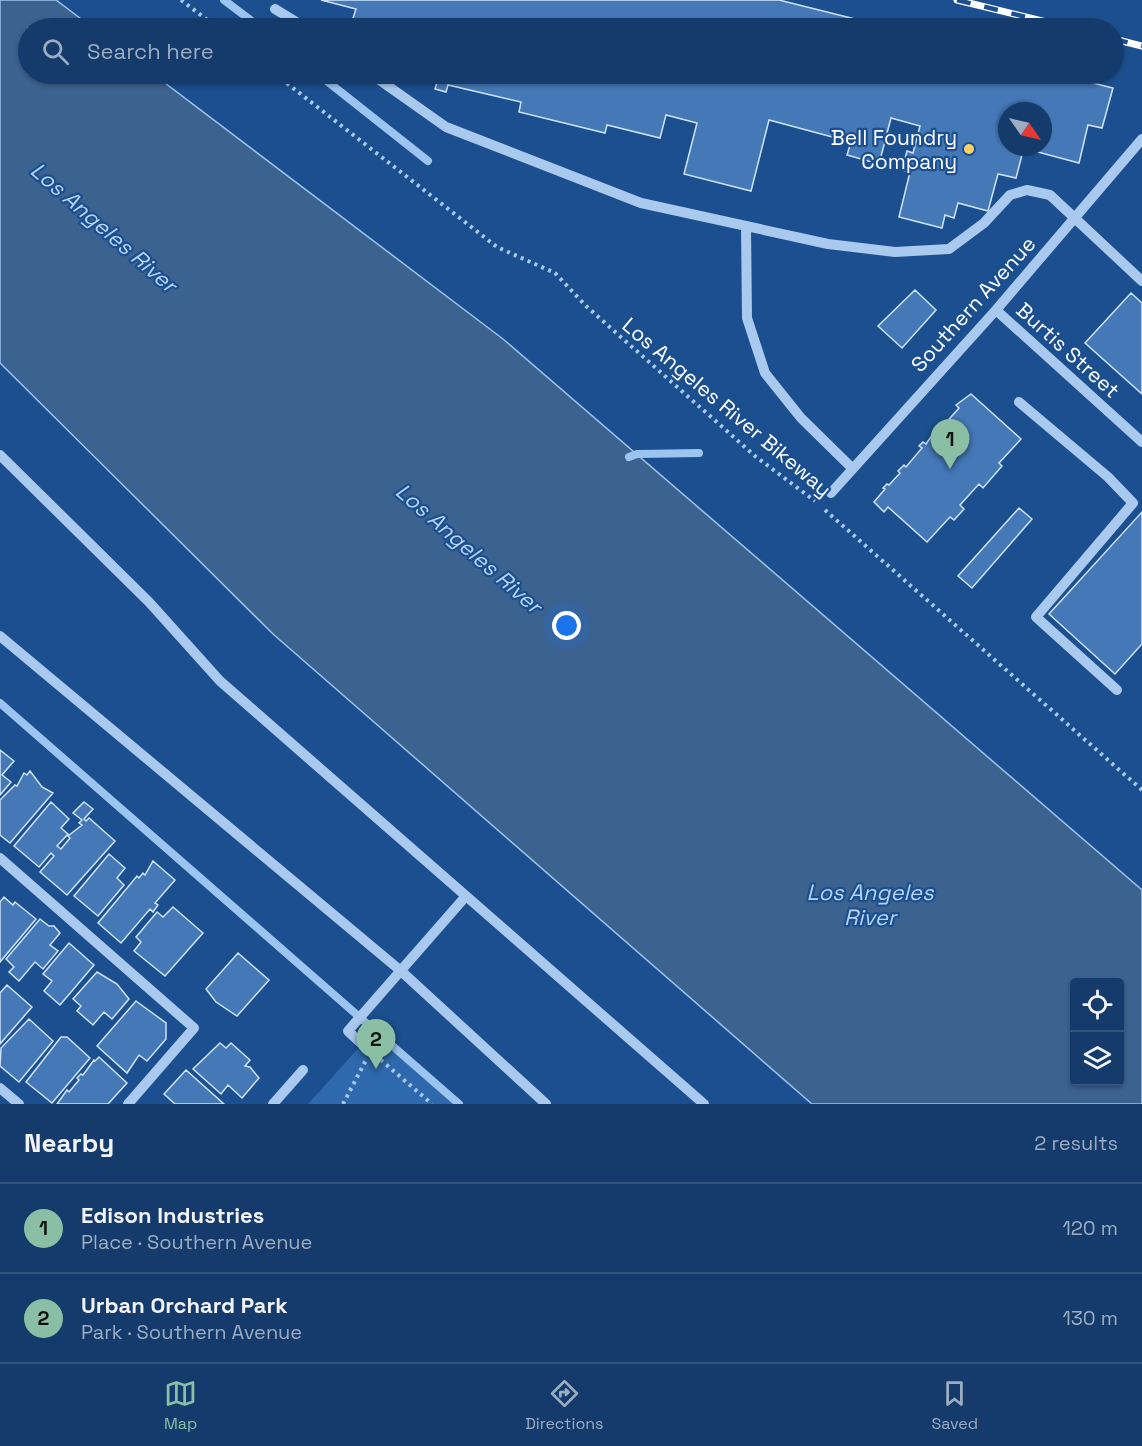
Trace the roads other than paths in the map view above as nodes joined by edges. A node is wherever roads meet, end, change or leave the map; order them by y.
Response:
1 (275, 9) dead end
2 (290, 18) edge
3 (385, 84) edge
4 (1142, 139) edge
5 (1076, 219) junction
6 (746, 226) junction
7 (1142, 281) edge
8 (996, 310) junction
9 (1019, 402) dead end
10 (1142, 442) edge
11 (0, 455) edge
12 (852, 468) junction
13 (831, 493) dead end
14 (0, 636) edge
15 (1117, 690) dead end
16 (0, 858) edge
17 (466, 896) junction
18 (401, 970) junction
19 (363, 1045) dead end
20 (303, 1070) dead end
21 (0, 1088) edge
22 (19, 1104) edge
23 (128, 1104) edge
24 (273, 1104) edge
25 (546, 1104) edge
26 (704, 1104) edge

1 - 2 street
3 - 6 street
4 - 5 street, Southern Avenue
5 - 6 street
5 - 7 street
5 - 8 street, Southern Avenue
6 - 12 street
8 - 10 street, Burtis Street
8 - 12 street, Southern Avenue
9 - 15 street
11 - 17 street
12 - 13 street, Southern Avenue
14 - 18 street
16 - 23 street
17 - 18 street
17 - 26 street
18 - 19 street
18 - 25 street
20 - 24 street
21 - 22 street

